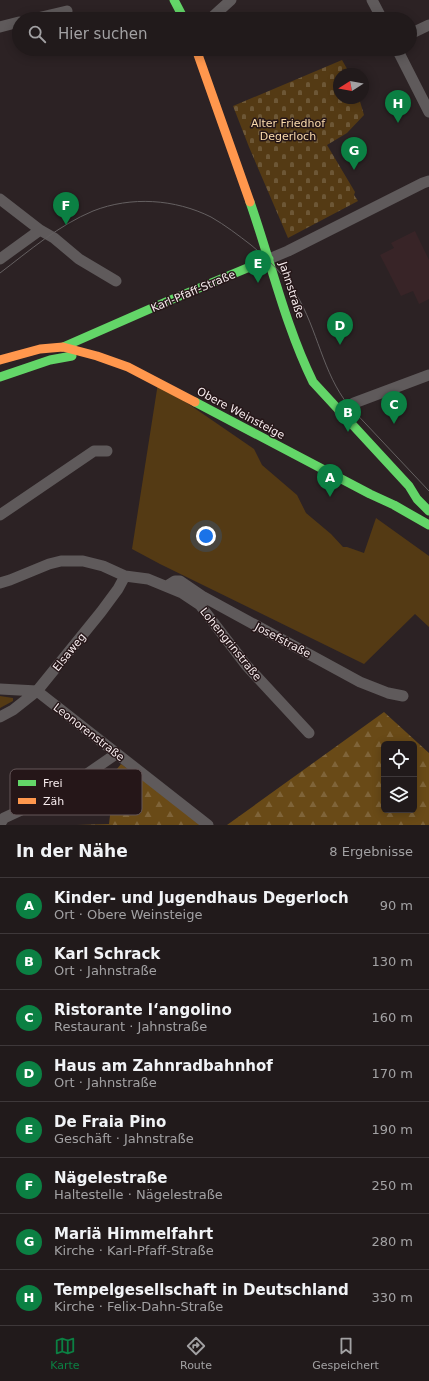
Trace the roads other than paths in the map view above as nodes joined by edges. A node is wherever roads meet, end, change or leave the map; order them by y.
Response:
1 (174, 0) edge
2 (231, 0) edge
3 (372, 0) edge
4 (67, 11) dead end
5 (63, 12) edge
6 (180, 12) edge
7 (218, 12) edge
8 (378, 12) edge
9 (12, 24) edge
10 (429, 25) edge
11 (0, 27) edge
12 (417, 31) edge
13 (198, 56) edge
14 (401, 56) edge
15 (429, 112) edge
16 (429, 181) edge
17 (0, 199) edge
18 (40, 230) junction
19 (0, 259) edge
20 (269, 259) junction
21 (116, 281) dead end
22 (63, 347) junction
23 (98, 356) junction
24 (0, 360) edge
25 (30, 367) junction
26 (429, 375) edge
27 (0, 377) edge
28 (340, 412) junction
29 (107, 451) dead end
30 (409, 486) junction
31 (370, 494) junction
32 (417, 499) junction
33 (400, 500) junction
34 (429, 511) edge
35 (0, 515) edge
36 (399, 518) dead end
37 (426, 523) edge
38 (429, 537) edge
39 (125, 576) junction
40 (0, 583) edge
41 (166, 586) junction
42 (0, 689) edge
43 (37, 691) junction
44 (403, 696) dead end
45 (0, 717) edge
46 (309, 733) dead end
47 (116, 754) junction
48 (94, 769) edge
49 (135, 769) edge
50 (142, 774) edge
51 (208, 825) edge

1 - 6 main road
2 - 7 street
3 - 8 street
4 - 5 street
9 - 11 street
10 - 12 street
13 - 20 main road, Jahnstraße
14 - 15 street
16 - 20 street, Karl-Pfaff-Straße
17 - 18 street
18 - 19 street
18 - 21 street
20 - 22 main road, Karl-Pfaff-Straße
20 - 28 main road, Jahnstraße
22 - 23 main road, Obere Weinsteige
22 - 24 main road, Obere Weinsteige
22 - 25 main road
23 - 25 main road, Obere Weinsteige
23 - 31 main road, Obere Weinsteige
25 - 27 main road, Obere Weinsteige
26 - 28 street
28 - 30 main road, Jahnstraße
29 - 35 street
30 - 32 main road, Jahnstraße
30 - 33 main road
31 - 33 main road
31 - 36 main road
32 - 34 main road, Jahnstraße
32 - 37 main road, Jahnstraße
33 - 37 main road
37 - 38 main road, Jahnstraße
39 - 40 street, Lohengrinstraße
39 - 41 street, Lohengrinstraße
39 - 43 street, Elsaweg
41 - 44 street, Josefstraße
41 - 46 street, Lohengrinstraße
42 - 43 street
43 - 45 street, Elsaweg
43 - 47 street, Leonorenstraße
47 - 48 street
47 - 49 street, Leonorenstraße
50 - 51 street, Leonorenstraße

